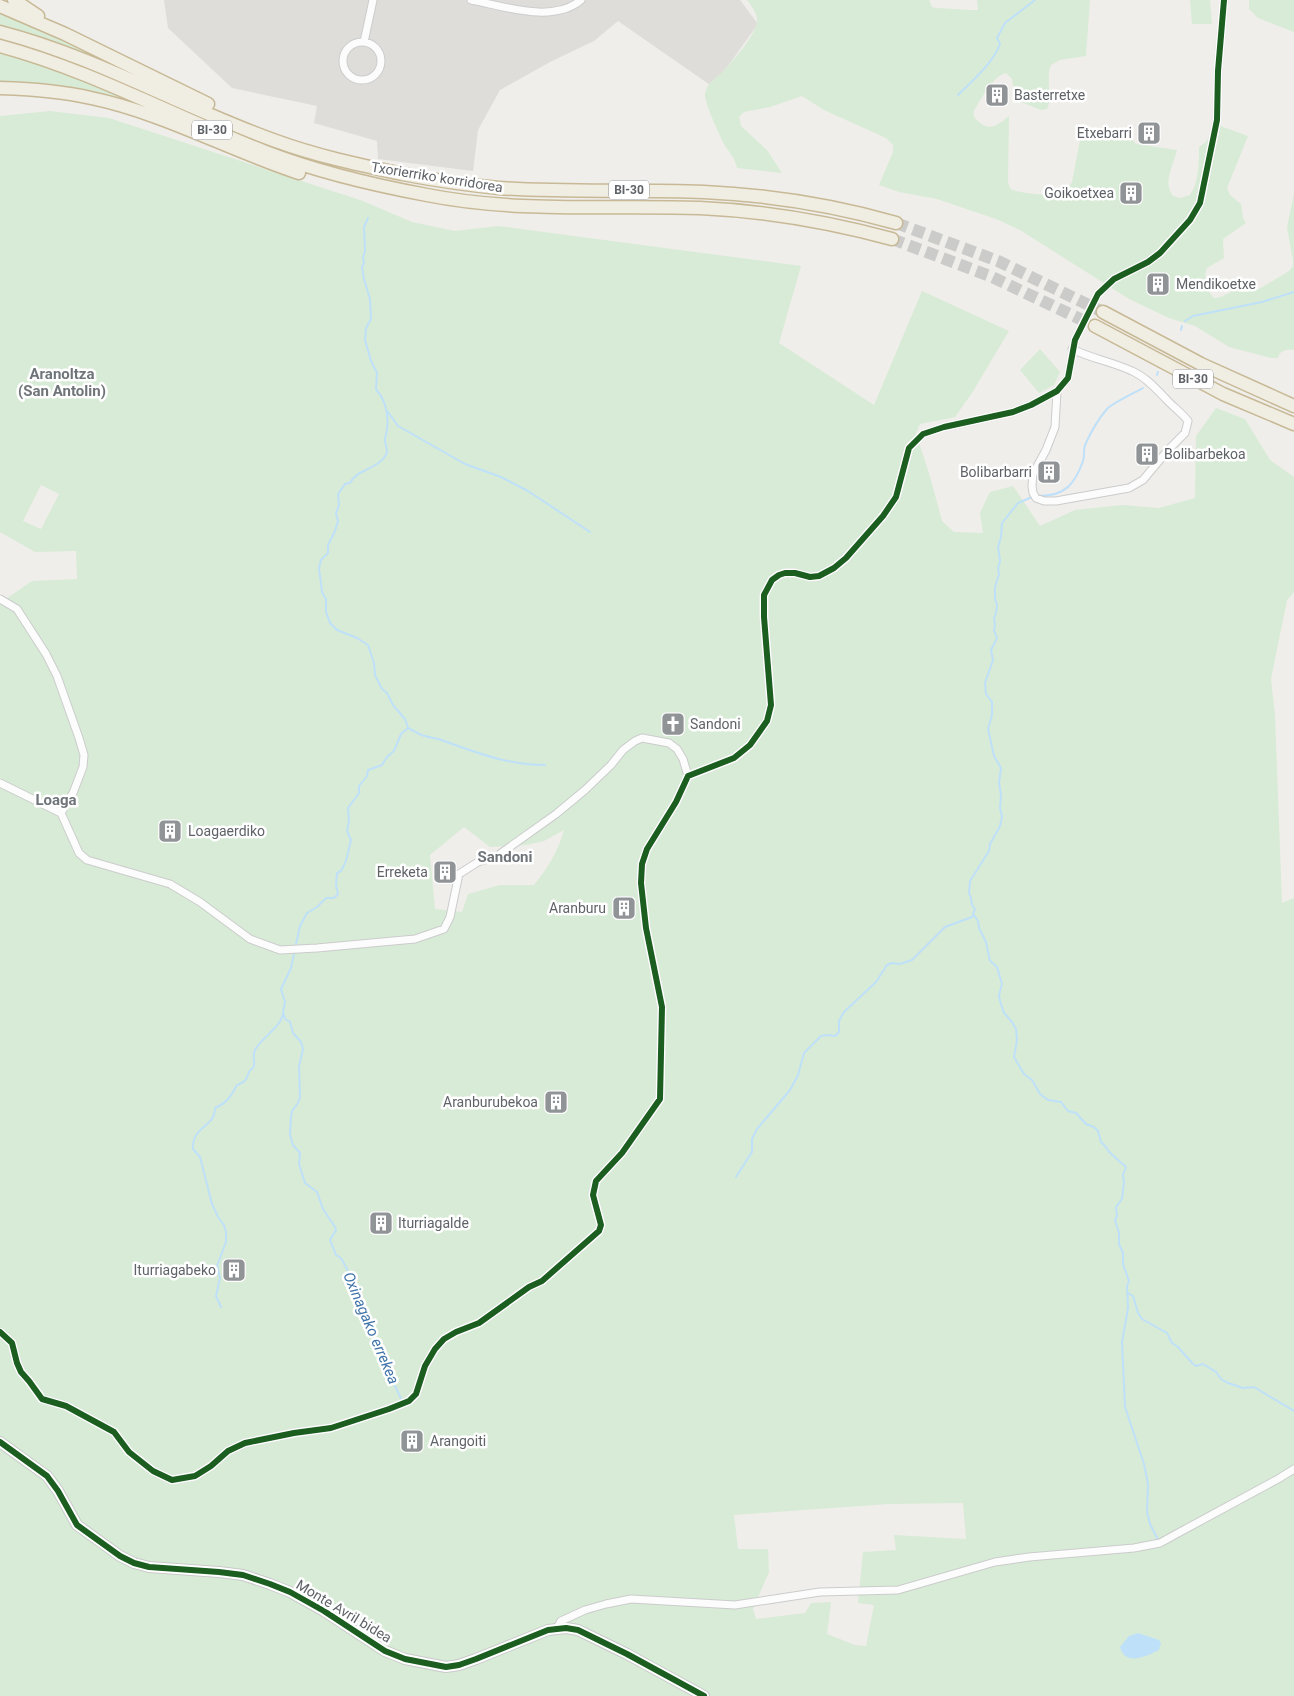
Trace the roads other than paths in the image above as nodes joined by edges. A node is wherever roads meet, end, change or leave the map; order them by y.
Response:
1 (14, 0) edge
2 (373, 0) edge
3 (471, 0) edge
4 (581, 0) edge
5 (1224, 0) edge
6 (0, 6) edge
7 (0, 32) edge
8 (65, 34) junction
9 (364, 42) junction
10 (0, 46) edge
11 (0, 88) edge
12 (57, 92) junction
13 (0, 94) edge
14 (361, 165) junction
15 (429, 196) junction
16 (896, 223) tunnel mouth
17 (892, 239) tunnel mouth
18 (1103, 312) tunnel mouth
19 (1095, 326) tunnel mouth
20 (1072, 350) junction
21 (1057, 391) junction
22 (1294, 406) edge
23 (1294, 424) edge
24 (0, 599) edge
25 (688, 776) junction
26 (0, 783) edge
27 (61, 813) junction
28 (0, 1332) edge
29 (0, 1442) edge
30 (1294, 1469) edge
31 (557, 1628) junction
32 (704, 1696) edge

1 - 8 highway
2 - 9 street
3 - 4 street
5 - 20 street
6 - 8 highway
7 - 14 highway, Txorierriko korridorea / BI-30
8 - 14 highway
9 - 9 street
10 - 15 highway, Txorierriko korridorea / BI-30
11 - 12 highway
12 - 13 highway
12 - 15 highway
14 - 16 highway, Txorierriko korridorea / BI-30
15 - 17 highway, Txorierriko korridorea / BI-30
18 - 22 highway, BI-30
19 - 23 highway, BI-30
20 - 21 street
20 - 21 street
21 - 25 street
24 - 27 street
25 - 27 street
25 - 28 street
26 - 27 street
29 - 31 street, Monte Avril bidea
30 - 31 street
31 - 32 street, Monte Avril bidea

